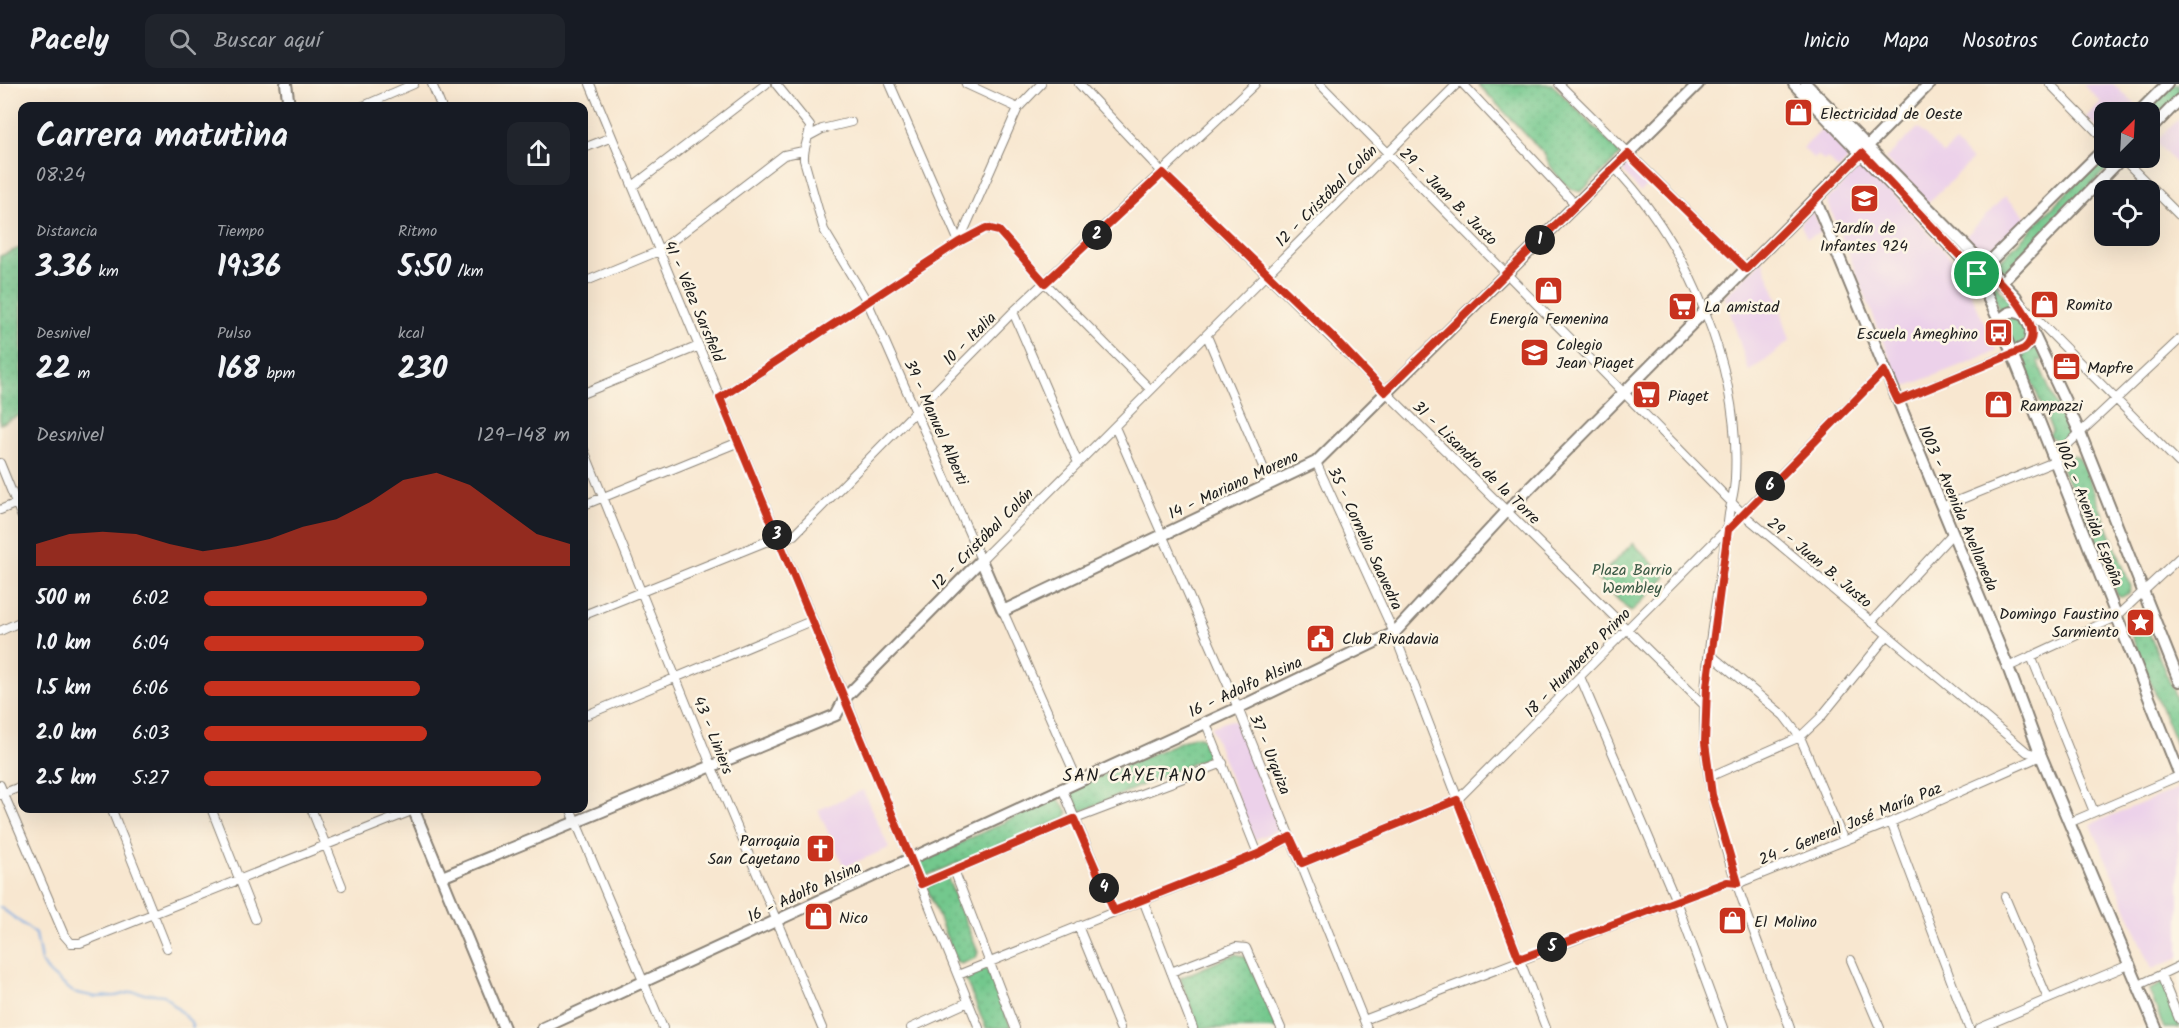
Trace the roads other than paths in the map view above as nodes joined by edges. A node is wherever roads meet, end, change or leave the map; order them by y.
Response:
1 (286, 84) edge
2 (414, 84) edge
3 (432, 84) edge
4 (590, 84) edge
5 (766, 84) edge
6 (776, 84) edge
7 (890, 84) edge
8 (966, 84) edge
9 (1041, 84) edge
10 (1079, 84) edge
11 (1255, 84) edge
12 (1320, 84) edge
13 (1457, 84) edge
14 (1463, 84) edge
15 (1559, 84) edge
16 (1698, 84) edge
17 (1794, 84) edge
18 (1806, 84) edge
19 (1929, 84) edge
20 (2050, 84) edge
21 (2167, 84) edge
22 (2179, 100) edge
23 (288, 102) edge
24 (372, 102) edge
25 (439, 102) edge
26 (2149, 102) edge
27 (1018, 108) junction
28 (2160, 120) edge
29 (851, 122) dead end
30 (2094, 129) edge
31 (809, 136) junction
32 (612, 137) junction
33 (588, 146) edge
34 (1865, 150) junction
35 (803, 151) junction
36 (1388, 153) junction
37 (1628, 154) junction
38 (2094, 158) edge
39 (1614, 167) junction
40 (2112, 168) edge
41 (2132, 168) edge
42 (1163, 173) junction
43 (633, 186) junction
44 (1815, 199) junction
45 (1576, 205) junction
46 (2179, 215) edge
47 (959, 242) junction
48 (659, 250) junction
49 (1746, 269) junction
50 (1981, 270) junction
51 (1507, 273) junction
52 (1268, 274) junction
53 (588, 280) edge
54 (1045, 283) junction
55 (2001, 283) junction
56 (2016, 297) junction
57 (868, 303) junction
58 (1705, 310) junction
59 (1013, 312) junction
60 (2025, 316) junction
61 (2000, 322) junction
62 (2031, 327) junction
63 (1207, 336) junction
64 (2179, 340) edge
65 (699, 346) junction
66 (2012, 353) junction
67 (1884, 371) junction
68 (1151, 390) junction
69 (588, 391) edge
70 (1385, 392) junction
71 (1624, 394) junction
72 (720, 398) junction
73 (2117, 399) junction
74 (1898, 401) junction
75 (915, 412) junction
76 (1115, 427) junction
77 (2080, 433) junction
78 (739, 442) junction
79 (588, 460) edge
80 (1316, 462) junction
81 (2054, 462) junction
82 (0, 463) edge
83 (1078, 463) junction
84 (2179, 463) edge
85 (1270, 483) junction
86 (603, 496) junction
87 (18, 498) edge
88 (18, 503) edge
89 (588, 503) edge
90 (1731, 503) junction
91 (1942, 507) junction
92 (0, 510) edge
93 (1508, 510) junction
94 (1743, 514) junction
95 (1728, 530) junction
96 (1953, 533) junction
97 (1162, 534) junction
98 (780, 541) junction
99 (2179, 558) edge
100 (981, 560) junction
101 (642, 592) junction
102 (2142, 593) junction
103 (1003, 611) junction
104 (588, 613) edge
105 (2116, 617) junction
106 (812, 621) junction
107 (1871, 622) junction
108 (18, 623) edge
109 (1627, 629) junction
110 (0, 631) edge
111 (1394, 633) junction
112 (1887, 636) junction
113 (1710, 654) junction
114 (2031, 656) junction
115 (2008, 667) junction
116 (676, 676) junction
117 (1581, 679) junction
118 (2179, 681) edge
119 (845, 698) junction
120 (1705, 706) junction
121 (1239, 708) junction
122 (588, 714) edge
123 (1205, 721) junction
124 (1800, 737) junction
125 (2041, 756) junction
126 (1223, 763) junction
127 (711, 765) junction
128 (2179, 774) edge
129 (1709, 777) junction
130 (1078, 781) junction
131 (18, 787) edge
132 (1062, 788) junction
133 (1, 791) edge
134 (1457, 800) junction
135 (2094, 812) junction
136 (113, 813) edge
137 (213, 813) edge
138 (313, 813) edge
139 (403, 813) edge
140 (415, 813) edge
141 (572, 813) edge
142 (1074, 819) junction
143 (575, 822) junction
144 (1891, 822) junction
145 (2071, 822) junction
146 (1290, 837) junction
147 (1844, 841) junction
148 (326, 845) junction
149 (1258, 854) junction
150 (910, 859) junction
151 (1302, 863) junction
152 (954, 870) junction
153 (240, 877) junction
154 (441, 877) junction
155 (1738, 883) junction
156 (921, 884) junction
157 (342, 886) dead end
158 (2005, 897) dead end
159 (1143, 900) junction
160 (1676, 901) junction
161 (1114, 911) junction
162 (153, 913) junction
163 (255, 919) dead end
164 (776, 921) junction
165 (1078, 926) junction
166 (167, 948) dead end
167 (1519, 959) junction
168 (1851, 960) dead end
169 (988, 962) junction
170 (2131, 964) junction
171 (2179, 966) edge
172 (1171, 972) junction
173 (958, 975) junction
174 (2161, 975) junction
175 (642, 982) junction
176 (2139, 985) junction
177 (2048, 999) junction
178 (968, 1002) junction
179 (2179, 1019) edge
180 (1365, 1024) edge
181 (504, 1028) edge
182 (543, 1028) edge
183 (663, 1028) edge
184 (822, 1028) edge
185 (911, 1028) edge
186 (979, 1028) edge
187 (1015, 1028) edge
188 (1120, 1028) edge
189 (1193, 1028) edge
190 (1281, 1028) edge
191 (1546, 1028) edge
192 (1723, 1028) edge
193 (1790, 1028) edge
194 (1880, 1028) edge
195 (1969, 1028) edge
196 (1980, 1028) edge
197 (2156, 1028) edge

1 - 23 street
2 - 24 street
3 - 25 street
4 - 32 street, 41 - Vélez Sarsfield
5 - 43 street
6 - 31 street
7 - 47 street
8 - 27 street
9 - 27 street
10 - 42 street, 31 - Lisandro de la Torre
11 - 42 street, 10 - Italia
12 - 36 street, 29 - Juan B. Justo
13 - 36 street, 12 - Cristóbal Colón
14 - 45 street
15 - 37 street
16 - 37 street, 14 - Mariano Moreno
17 - 34 street
18 - 34 street
19 - 34 street, 16 - Adolfo Alsina
20 - 30 street
21 - 26 street
22 - 28 street
27 - 47 street
29 - 31 street
31 - 35 street
32 - 33 street
32 - 43 street, 41 - Vélez Sarsfield
34 - 44 street, 16 - Adolfo Alsina
34 - 50 street
35 - 48 street
35 - 57 street, 39 - Manuel Alberti
36 - 51 street, 29 - Juan B. Justo
36 - 52 street, 12 - Cristóbal Colón
37 - 39 street, 14 - Mariano Moreno
37 - 49 street
38 - 50 street
39 - 45 street, 14 - Mariano Moreno
39 - 58 street
40 - 55 street
41 - 46 street
42 - 52 street, 31 - Lisandro de la Torre
42 - 54 street, 10 - Italia
43 - 48 street, 41 - Vélez Sarsfield
44 - 49 street, 16 - Adolfo Alsina
44 - 67 street, 1003 - Avenida Avellaneda
45 - 51 street, 14 - Mariano Moreno
47 - 54 street
47 - 57 street
48 - 53 street
48 - 65 street, 41 - Vélez Sarsfield
49 - 58 street, 16 - Adolfo Alsina
50 - 55 street
50 - 61 street, 1002 - Avenida España
51 - 70 street, 14 - Mariano Moreno
51 - 71 street, 29 - Juan B. Justo
52 - 63 street, 12 - Cristóbal Colón
52 - 70 street, 31 - Lisandro de la Torre
54 - 59 street, 10 - Italia
54 - 68 street
55 - 56 street
56 - 60 street, 1002 - Avenida España
56 - 73 street
57 - 72 street
57 - 75 street, 39 - Manuel Alberti
58 - 71 street, 16 - Adolfo Alsina
58 - 90 street
59 - 75 street, 10 - Italia
59 - 83 street
60 - 61 street
60 - 62 street, 1002 - Avenida España
61 - 66 street, 1002 - Avenida España
62 - 66 street
62 - 77 street, 1002 - Avenida España
63 - 68 street, 12 - Cristóbal Colón
63 - 85 street
64 - 73 street
65 - 69 street
65 - 72 street, 41 - Vélez Sarsfield
66 - 74 street
66 - 81 street, 1002 - Avenida España
67 - 74 street, 1003 - Avenida Avellaneda
67 - 94 street, 18 - Humberto Primo
68 - 76 street, 12 - Cristóbal Colón
70 - 80 street, 14 - Mariano Moreno
70 - 93 street, 31 - Lisandro de la Torre
71 - 90 street, 29 - Juan B. Justo
71 - 93 street, 16 - Adolfo Alsina
72 - 78 street, 41 - Vélez Sarsfield
73 - 77 street
73 - 84 street
74 - 91 street, 1003 - Avenida Avellaneda
75 - 98 street, 10 - Italia
75 - 100 street, 39 - Manuel Alberti
76 - 83 street, 12 - Cristóbal Colón
76 - 97 street, 37 - Urquiza
77 - 81 street
77 - 102 street, 1002 - Avenida España
78 - 86 street
78 - 98 street, 41 - Vélez Sarsfield
79 - 86 street, 43 - Liniers
80 - 85 street, 14 - Mariano Moreno
80 - 111 street, 35 - Cornelio Saavedra
81 - 91 street
81 - 105 street, 1002 - Avenida España
82 - 87 street
83 - 100 street, 12 - Cristóbal Colón
85 - 97 street, 14 - Mariano Moreno
86 - 89 street
86 - 101 street, 43 - Liniers
88 - 92 street
90 - 94 street, 29 - Juan B. Justo
90 - 95 street
91 - 96 street, 1003 - Avenida Avellaneda
93 - 109 street, 31 - Lisandro de la Torre
93 - 111 street, 16 - Adolfo Alsina
94 - 95 street, 18 - Humberto Primo
94 - 107 street, 29 - Juan B. Justo
95 - 109 street, 18 - Humberto Primo
95 - 113 street
96 - 107 street
96 - 115 street, 1003 - Avenida Avellaneda
97 - 103 street, 14 - Mariano Moreno
97 - 121 street, 37 - Urquiza
98 - 101 street, 10 - Italia
98 - 106 street, 41 - Vélez Sarsfield
99 - 102 street
100 - 103 street, 39 - Manuel Alberti
100 - 119 street, 12 - Cristóbal Colón
101 - 104 street, 10 - Italia
101 - 116 street, 43 - Liniers
102 - 105 street
102 - 118 street, 1002 - Avenida España
103 - 130 street, 39 - Manuel Alberti
105 - 114 street
105 - 128 street, 1002 - Avenida España
106 - 116 street
106 - 119 street, 41 - Vélez Sarsfield
107 - 112 street, 29 - Juan B. Justo
108 - 110 street
109 - 117 street, 18 - Humberto Primo
109 - 120 street, 31 - Lisandro de la Torre
111 - 121 street, 16 - Adolfo Alsina
111 - 134 street, 35 - Cornelio Saavedra
112 - 124 street
112 - 125 street, 29 - Juan B. Justo
113 - 120 street
113 - 124 street
114 - 115 street
114 - 135 street
115 - 125 street, 1003 - Avenida Avellaneda
116 - 122 street
116 - 127 street, 43 - Liniers
117 - 134 street, 18 - Humberto Primo
117 - 160 street
119 - 127 street, 12 - Cristóbal Colón
119 - 150 street, 41 - Vélez Sarsfield
120 - 129 street
121 - 123 street, 16 - Adolfo Alsina
121 - 146 street, 37 - Urquiza
123 - 126 street
123 - 130 street, 16 - Adolfo Alsina
124 - 129 street
124 - 147 street
125 - 144 street, 24 - General José María Paz
125 - 145 street, 1003 - Avenida Avellaneda
126 - 142 street
126 - 149 street
127 - 143 street, 12 - Cristóbal Colón
127 - 164 street, 43 - Liniers
128 - 135 street
129 - 155 street
130 - 132 street, 16 - Adolfo Alsina
131 - 133 street
132 - 142 street
132 - 150 street, 16 - Adolfo Alsina
133 - 162 street
134 - 151 street, 18 - Humberto Primo
134 - 167 street, 35 - Cornelio Saavedra
135 - 145 street
136 - 162 street
137 - 153 street
138 - 148 street
139 - 148 street
140 - 154 street
141 - 143 street
142 - 152 street
142 - 161 street
143 - 154 street, 12 - Cristóbal Colón
143 - 175 street
144 - 147 street, 24 - General José María Paz
144 - 195 street
145 - 170 street, 1003 - Avenida Avellaneda
146 - 149 street
146 - 151 street, 37 - Urquiza
147 - 155 street, 24 - General José María Paz
148 - 153 street
148 - 157 street
149 - 159 street
150 - 156 street, 41 - Vélez Sarsfield
150 - 164 street, 16 - Adolfo Alsina
151 - 180 street, 37 - Urquiza
152 - 156 street
152 - 169 street
153 - 162 street
153 - 163 street
154 - 181 street
155 - 160 street, 24 - General José María Paz
155 - 193 street
156 - 173 street, 41 - Vélez Sarsfield
158 - 177 street
159 - 161 street
159 - 172 street
160 - 167 street, 24 - General José María Paz
160 - 192 street
161 - 165 street
162 - 166 street
164 - 175 street, 16 - Adolfo Alsina
164 - 184 street, 43 - Liniers
165 - 169 street
165 - 188 street
167 - 180 street, 24 - General José María Paz
167 - 191 street, 35 - Cornelio Saavedra
168 - 194 street
169 - 173 street
169 - 187 street
170 - 176 street, 1003 - Avenida Avellaneda
170 - 177 street
171 - 174 street
172 - 189 street
172 - 190 street
173 - 178 street, 41 - Vélez Sarsfield
174 - 176 street
174 - 179 street
175 - 182 street, 16 - Adolfo Alsina
175 - 183 street
176 - 197 street, 1003 - Avenida Avellaneda
177 - 196 street
178 - 185 street
178 - 186 street, 41 - Vélez Sarsfield

